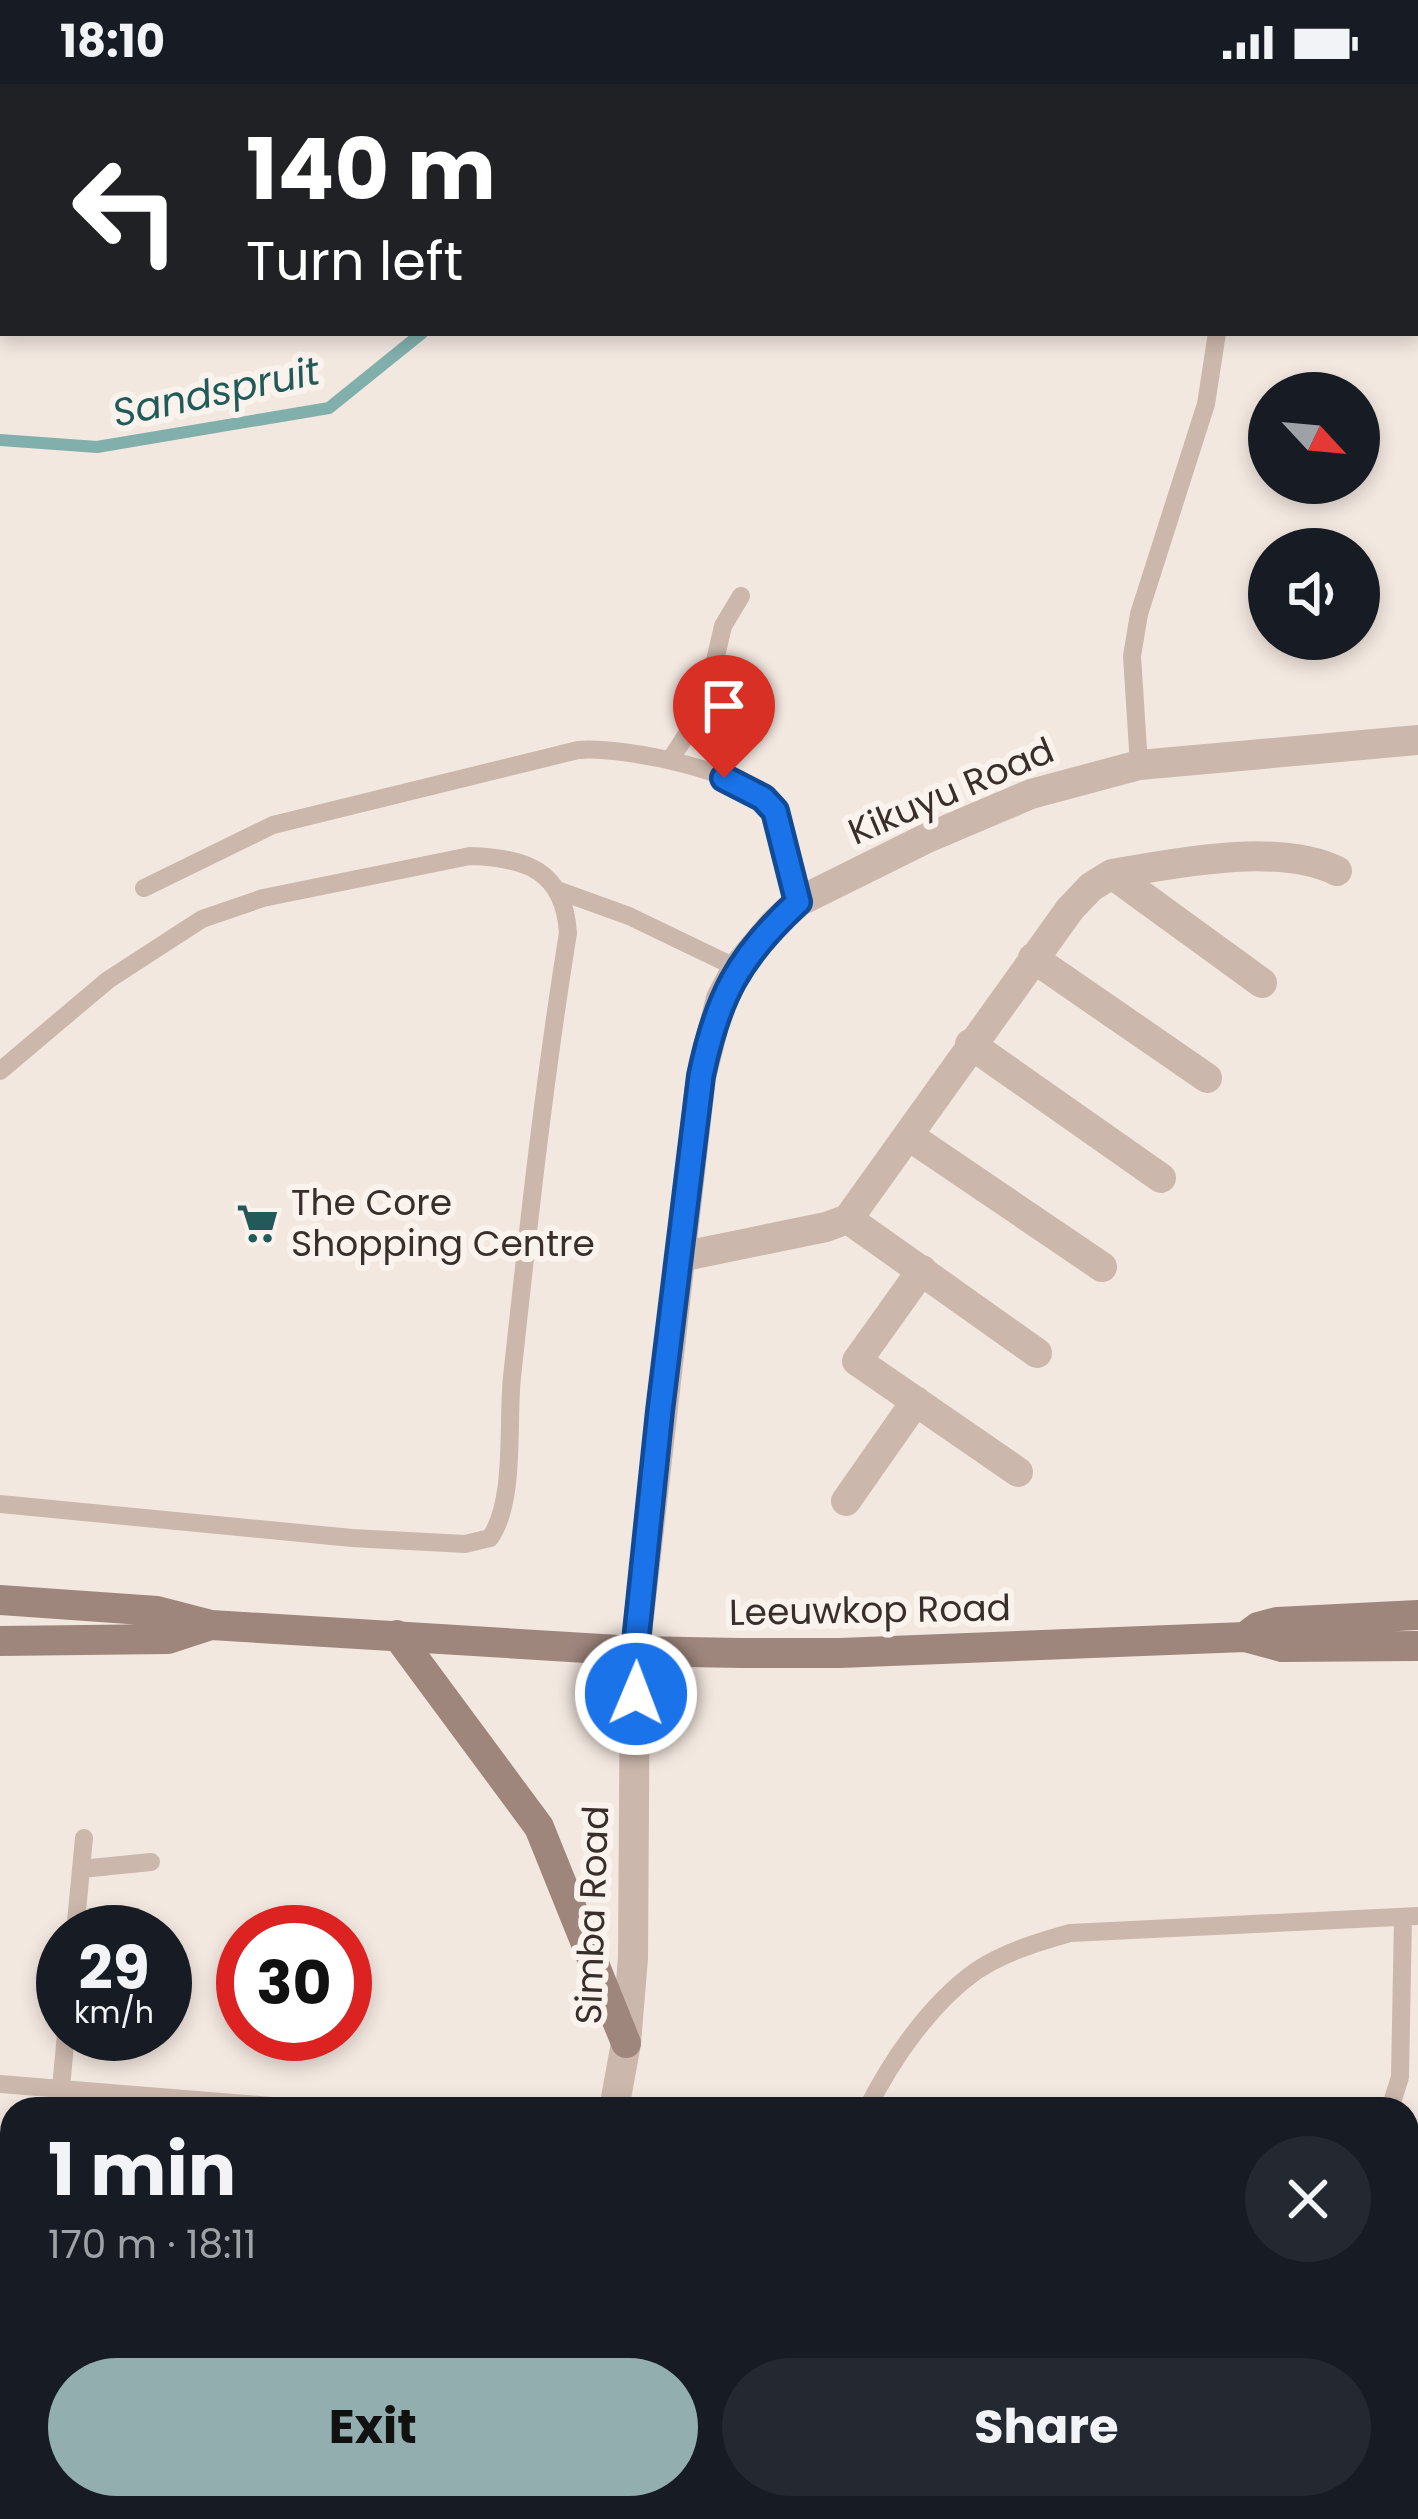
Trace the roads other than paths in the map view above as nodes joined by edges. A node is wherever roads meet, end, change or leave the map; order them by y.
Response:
1 (1217, 336) edge
2 (741, 596) dead end
3 (1418, 740) edge
4 (670, 760) junction
5 (1139, 765) junction
6 (1337, 871) dead end
7 (1112, 874) junction
8 (143, 888) dead end
9 (557, 890) junction
10 (798, 902) junction
11 (1033, 958) junction
12 (737, 968) junction
13 (1262, 983) dead end
14 (970, 1044) junction
15 (0, 1071) edge
16 (1207, 1078) dead end
17 (909, 1136) junction
18 (1160, 1178) dead end
19 (848, 1219) junction
20 (680, 1257) junction
21 (1102, 1267) dead end
22 (922, 1270) junction
23 (1037, 1353) dead end
24 (916, 1401) junction
25 (1018, 1472) dead end
26 (846, 1501) dead end
27 (0, 1504) edge
28 (0, 1600) edge
29 (1418, 1615) edge
30 (211, 1625) junction
31 (397, 1635) junction
32 (1244, 1636) junction
33 (0, 1641) edge
34 (1418, 1646) edge
35 (635, 1651) junction
36 (84, 1838) dead end
37 (151, 1862) dead end
38 (81, 1870) junction
39 (78, 1905) edge
40 (1411, 1916) edge
41 (626, 2043) junction
42 (63, 2061) edge
43 (0, 2084) edge
44 (61, 2087) junction
45 (60, 2097) edge
46 (174, 2097) edge
47 (616, 2097) edge
48 (874, 2097) edge
49 (1394, 2097) edge

1 - 5 lane
2 - 4 lane
3 - 5 street, Kikuyu Road
4 - 8 lane
4 - 10 lane
5 - 10 street, Kikuyu Road
6 - 7 street
7 - 11 street
7 - 13 street
9 - 12 lane
9 - 15 lane
9 - 27 lane
10 - 12 street, Kikuyu Road
11 - 14 street
11 - 16 street
12 - 20 street, Kikuyu Road
14 - 17 street
14 - 18 street
17 - 19 street
17 - 21 street
19 - 20 street
19 - 22 street
20 - 35 street, Kikuyu Road
22 - 23 street
22 - 24 street
24 - 25 street
24 - 26 street
28 - 30 street, Leeuwkop Road
29 - 32 street, Leeuwkop Road
30 - 31 street, Leeuwkop Road
30 - 33 street, Leeuwkop Road
31 - 35 street, Leeuwkop Road
31 - 41 street
32 - 34 street, Leeuwkop Road
32 - 35 street, Leeuwkop Road
35 - 41 street, Simba Road
36 - 38 lane
37 - 38 lane
38 - 39 lane
40 - 48 lane
40 - 49 lane
41 - 47 street, Simba Road
42 - 44 lane
43 - 44 lane
44 - 45 lane
44 - 46 lane

